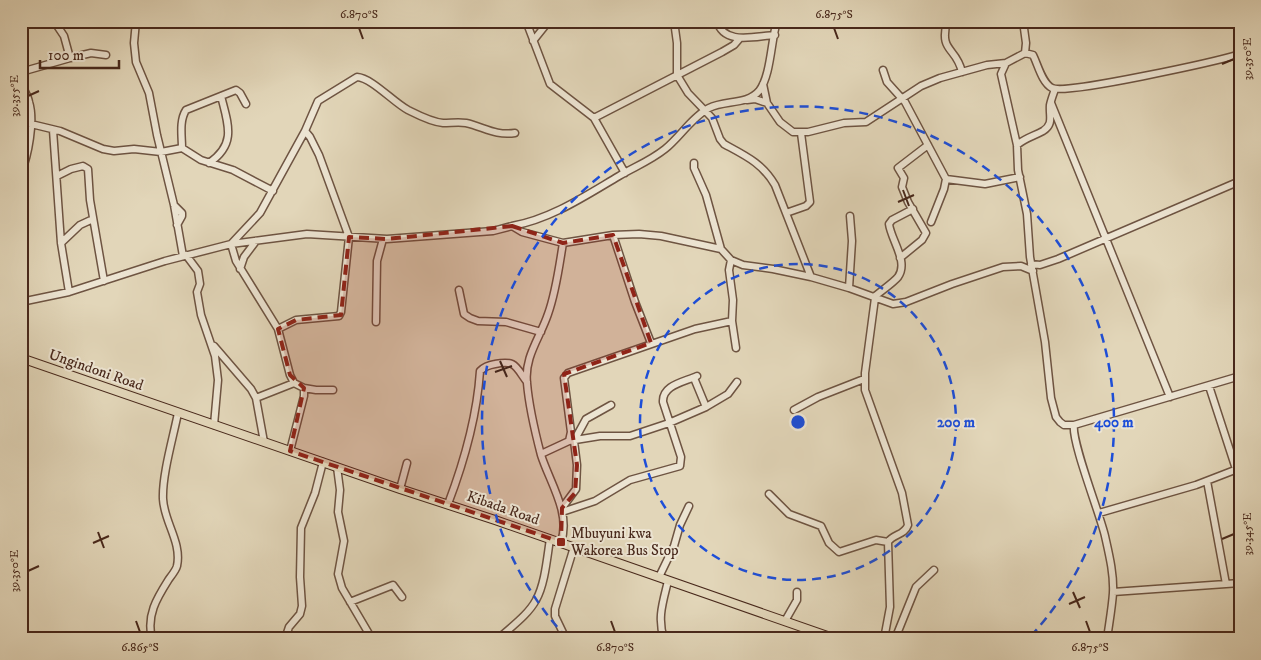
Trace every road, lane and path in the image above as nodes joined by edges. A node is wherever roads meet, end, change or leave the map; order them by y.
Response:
1 (54, 21) edge
2 (136, 21) edge
3 (526, 21) edge
4 (549, 21) edge
5 (674, 21) edge
6 (717, 21) edge
7 (777, 21) edge
8 (947, 21) edge
9 (1023, 21) edge
10 (775, 34) junction
11 (740, 38) junction
12 (533, 41) junction
13 (1025, 53) junction
14 (1240, 54) edge
15 (106, 55) dead end
16 (70, 58) junction
17 (1006, 63) junction
18 (883, 70) dead end
19 (21, 72) edge
20 (962, 72) junction
21 (677, 75) junction
22 (21, 84) edge
23 (763, 84) junction
24 (1055, 90) junction
25 (221, 96) junction
26 (901, 98) junction
27 (746, 100) junction
28 (767, 103) junction
29 (1051, 103) junction
30 (246, 104) dead end
31 (705, 111) junction
32 (594, 118) junction
33 (21, 123) edge
34 (30, 124) junction
35 (53, 130) junction
36 (305, 131) junction
37 (801, 133) junction
38 (514, 134) dead end
39 (928, 145) junction
40 (1017, 145) junction
41 (182, 148) junction
42 (161, 152) junction
43 (209, 163) junction
44 (694, 163) dead end
45 (21, 173) edge
46 (625, 173) junction
47 (57, 176) junction
48 (1020, 177) junction
49 (946, 179) junction
50 (1240, 180) edge
51 (273, 191) junction
52 (913, 209) junction
53 (786, 213) junction
54 (850, 216) dead end
55 (93, 219) junction
56 (931, 222) dead end
57 (512, 226) junction
58 (613, 235) junction
59 (349, 237) junction
60 (1105, 238) junction
61 (383, 239) junction
62 (256, 241) junction
63 (61, 243) junction
64 (563, 243) junction
65 (231, 244) junction
66 (721, 249) junction
67 (185, 256) junction
68 (900, 258) junction
69 (731, 260) junction
70 (1031, 264) junction
71 (1020, 266) junction
72 (240, 269) junction
73 (811, 277) junction
74 (104, 281) junction
75 (849, 288) junction
76 (459, 290) dead end
77 (69, 292) junction
78 (875, 297) junction
79 (21, 302) edge
80 (732, 321) junction
81 (376, 322) dead end
82 (278, 329) junction
83 (541, 332) junction
84 (211, 343) junction
85 (651, 343) junction
86 (736, 348) dead end
87 (21, 358) edge
88 (1240, 376) edge
89 (864, 379) junction
90 (527, 382) junction
91 (737, 382) dead end
92 (294, 383) junction
93 (1209, 386) junction
94 (304, 388) junction
95 (333, 390) dead end
96 (1170, 397) junction
97 (256, 398) junction
98 (611, 405) dead end
99 (161, 407) joint
100 (706, 407) junction
101 (794, 410) dead end
102 (178, 413) junction
103 (669, 423) junction
104 (214, 425) junction
105 (1074, 425) junction
106 (572, 441) junction
107 (264, 442) junction
108 (290, 451) junction
109 (541, 454) junction
110 (323, 462) junction
111 (407, 463) dead end
112 (336, 467) junction
113 (1238, 469) edge
114 (1207, 481) junction
115 (400, 489) junction
116 (769, 494) dead end
117 (448, 504) junction
118 (689, 506) dead end
119 (562, 510) junction
120 (1099, 513) junction
121 (550, 539) junction
122 (561, 542) junction
123 (888, 542) junction
124 (574, 547) junction
125 (934, 570) dead end
126 (659, 577) junction
127 (668, 581) junction
128 (1240, 583) edge
129 (1226, 584) junction
130 (797, 592) dead end
131 (1113, 592) junction
132 (402, 597) dead end
133 (350, 602) junction
134 (785, 621) junction
135 (152, 639) edge
136 (288, 639) edge
137 (372, 639) edge
138 (498, 639) edge
139 (566, 639) edge
140 (664, 639) edge
141 (836, 639) edge
142 (884, 639) edge
143 (895, 639) edge
144 (1107, 639) edge

1 - 16 street
2 - 42 street
3 - 12 street
4 - 12 street
5 - 21 street
6 - 11 street
7 - 10 street
8 - 20 street
9 - 13 street
10 - 11 street
10 - 23 street
11 - 21 street
12 - 32 street
13 - 17 street
13 - 24 street
14 - 24 street
15 - 16 street
16 - 19 street
17 - 20 street
17 - 40 street
18 - 26 street
20 - 26 street
21 - 31 street
21 - 32 street
22 - 34 street
23 - 27 street
23 - 28 street
24 - 29 street
25 - 30 street
25 - 41 street
25 - 43 street
26 - 37 street
26 - 39 street
27 - 28 street
27 - 31 street
28 - 37 street
29 - 40 street
29 - 60 street
31 - 46 street
31 - 53 street
32 - 46 street
33 - 34 street
34 - 35 street
34 - 45 street
35 - 42 street
35 - 47 street
36 - 38 street
36 - 51 street
36 - 59 street
37 - 53 street
39 - 49 street
39 - 52 street
40 - 48 street
41 - 42 street
41 - 43 street
42 - 67 street
43 - 51 street
44 - 66 street
46 - 57 street
47 - 55 street
47 - 63 street
48 - 49 street
48 - 70 street
49 - 56 street
50 - 60 street
51 - 65 street
52 - 68 street
52 - 68 street
53 - 73 street
54 - 75 street
55 - 63 street
55 - 74 street
57 - 61 street
57 - 64 street
58 - 64 street
58 - 66 street
58 - 85 street
59 - 61 street
59 - 62 street
59 - 82 street
60 - 70 street
60 - 96 street
61 - 81 street
62 - 65 street
62 - 72 street
63 - 77 street
64 - 83 street
65 - 67 street
65 - 72 street
66 - 69 street
67 - 74 street
67 - 84 street
68 - 78 street
69 - 73 street
69 - 80 street
70 - 71 street
70 - 71 street
70 - 105 street
71 - 78 street
72 - 82 street
73 - 75 street
74 - 77 street
75 - 78 street
76 - 83 street
77 - 79 street
78 - 89 street
80 - 85 street
80 - 86 street
82 - 92 street
83 - 90 street
84 - 97 street
84 - 104 street
85 - 106 street
87 - 99 main road, Ungindoni Road
88 - 93 street
89 - 101 street
89 - 123 street
90 - 109 street
90 - 117 street
91 - 100 street
92 - 94 street
92 - 97 street
93 - 96 street
93 - 113 street
94 - 95 street
94 - 108 street
96 - 105 street
97 - 107 street
98 - 106 street
99 - 102 main road, Kibada Road
100 - 103 street
100 - 103 street
102 - 104 main road, Kibada Road
102 - 135 street
103 - 106 street
103 - 119 street
104 - 107 main road, Kibada Road
105 - 120 street
106 - 109 street
106 - 119 street
107 - 108 main road, Kibada Road
108 - 110 main road, Kibada Road
109 - 119 street
110 - 112 main road, Kibada Road
110 - 136 street
111 - 115 street
112 - 115 main road, Kibada Road
112 - 133 street
113 - 114 street
114 - 120 street
114 - 129 street
115 - 117 main road, Kibada Road
116 - 123 street
117 - 121 main road, Kibada Road
118 - 126 street
119 - 122 street
120 - 131 street
121 - 122 main road, Kibada Road
121 - 138 street
122 - 124 main road, Kibada Road
123 - 142 street
124 - 126 main road, Kibada Road
124 - 139 street
125 - 143 street
126 - 127 main road, Kibada Road
127 - 134 main road, Kibada Road
127 - 140 street
128 - 129 street
129 - 131 street
130 - 134 street
131 - 144 street
132 - 133 street
133 - 137 street
134 - 141 main road, Kibada Road

